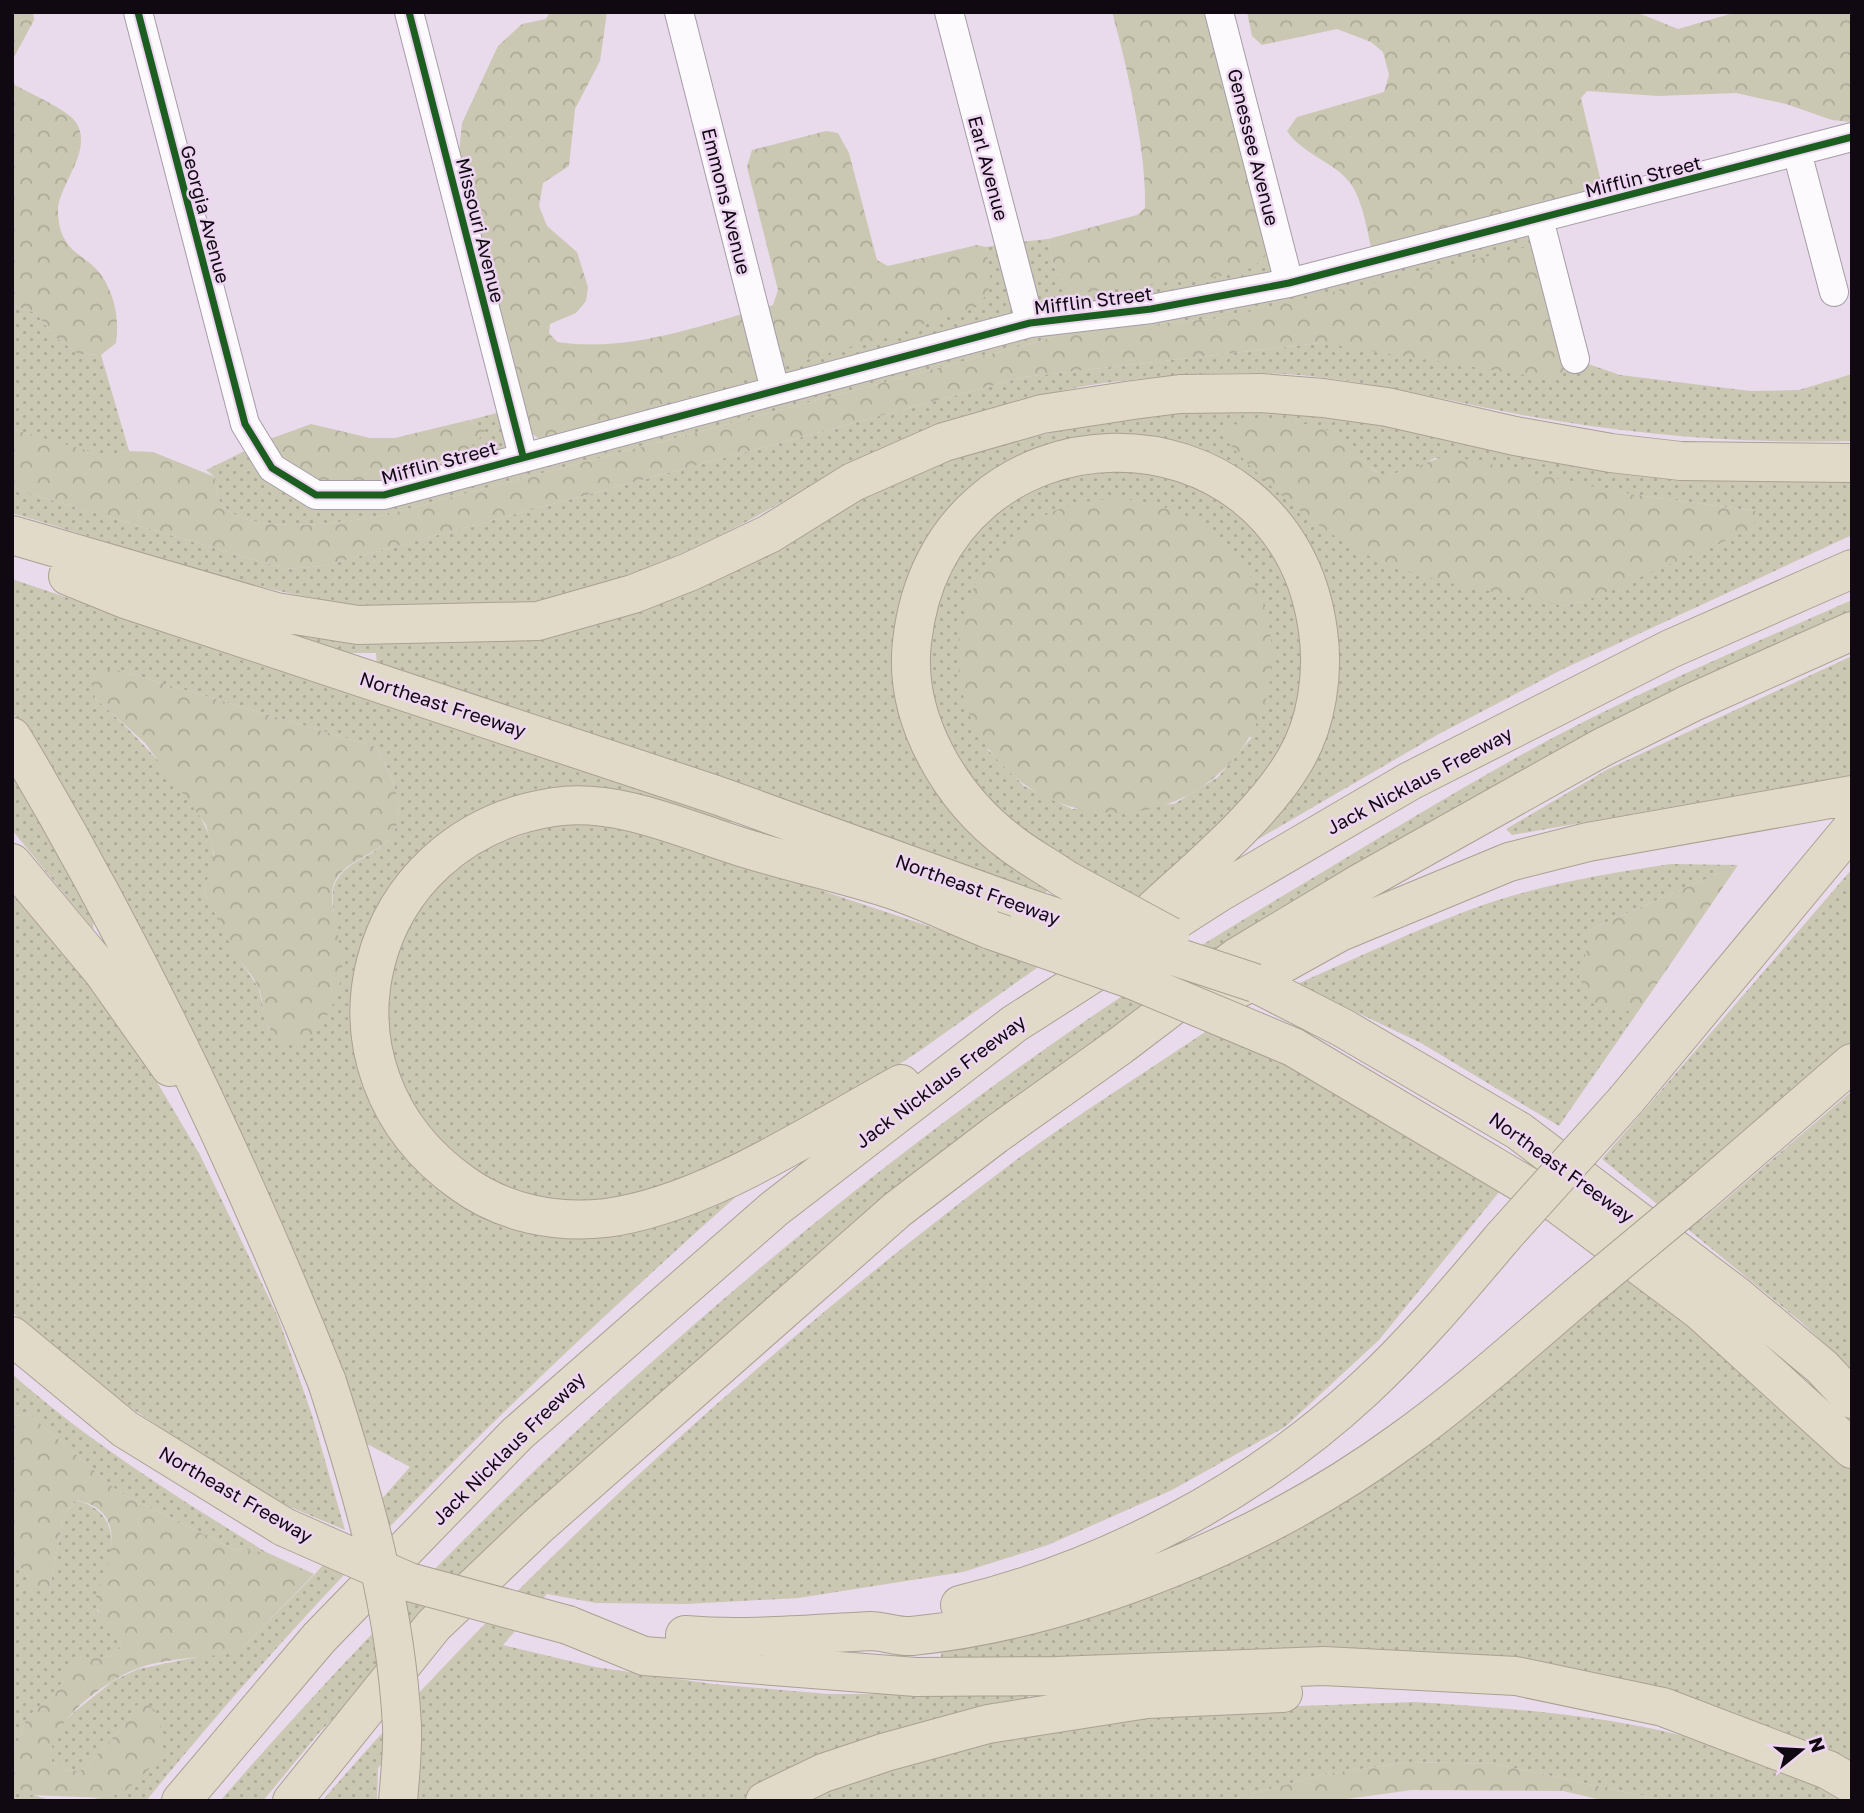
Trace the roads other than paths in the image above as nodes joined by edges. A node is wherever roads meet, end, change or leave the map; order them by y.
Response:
1 (138, 12) edge
2 (409, 12) edge
3 (679, 12) edge
4 (949, 12) edge
5 (1219, 12) edge
6 (1852, 137) edge
7 (1797, 152) junction
8 (1539, 219) junction
9 (1289, 283) junction
10 (1834, 292) dead end
11 (1030, 323) junction
12 (1575, 359) dead end
13 (775, 390) junction
14 (245, 424) joint
15 (523, 456) junction
16 (1852, 463) edge
17 (12, 535) edge
18 (12, 555) edge
19 (1852, 569) edge
20 (1852, 631) edge
21 (12, 737) edge
22 (1852, 795) edge
23 (1847, 834) edge
24 (12, 863) edge
25 (1077, 982) junction
26 (1255, 983) junction
27 (1014, 1024) junction
28 (1120, 1046) junction
29 (1852, 1063) edge
30 (226, 1146) junction
31 (12, 1336) edge
32 (1852, 1399) edge
33 (1852, 1449) edge
34 (568, 1625) junction
35 (874, 1631) junction
36 (1516, 1676) junction
37 (1852, 1784) edge
38 (181, 1801) edge
39 (292, 1801) edge
40 (398, 1801) edge
41 (765, 1801) edge

1 - 14 street, Georgia Avenue
2 - 15 street, Missouri Avenue
3 - 13 street, Emmons Avenue
4 - 11 street, Earl Avenue
5 - 9 street, Genessee Avenue
6 - 7 street, Mifflin Street
7 - 8 street, Mifflin Street
7 - 10 street
8 - 9 street, Mifflin Street
8 - 12 street
9 - 11 street, Mifflin Street
11 - 13 street, Mifflin Street
13 - 15 street, Mifflin Street
14 - 15 street, Mifflin Street
16 - 17 highway
18 - 26 highway, Northeast Freeway, bridge
19 - 25 highway, Jack Nicklaus Freeway
20 - 28 highway
21 - 30 highway
22 - 28 highway
23 - 35 highway, bridge
24 - 30 highway
25 - 26 highway, bridge
25 - 27 highway, Jack Nicklaus Freeway
26 - 32 highway, Northeast Freeway
27 - 33 highway, bridge
27 - 38 highway, Jack Nicklaus Freeway
28 - 39 highway
29 - 35 highway, bridge
30 - 40 highway, bridge
31 - 34 highway, Northeast Freeway, bridge
34 - 35 highway
34 - 36 highway
36 - 37 highway
36 - 41 highway

